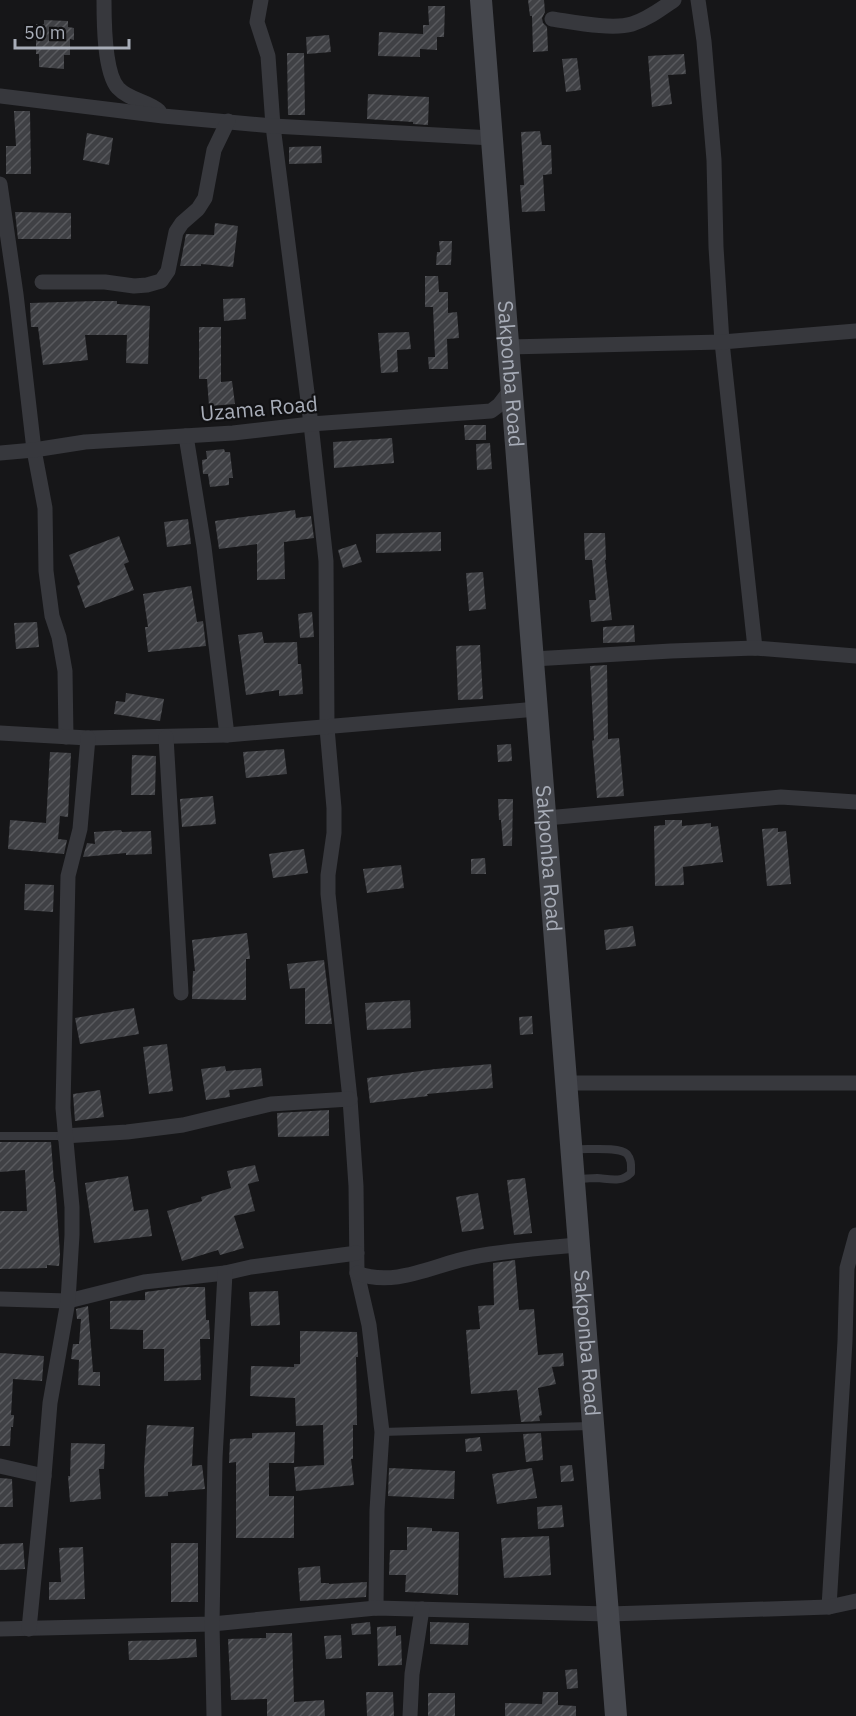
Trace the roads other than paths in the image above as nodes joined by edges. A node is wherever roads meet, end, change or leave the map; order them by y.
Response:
1 (104, 0) edge
2 (261, 0) edge
3 (481, 0) edge
4 (674, 0) edge
5 (698, 0) edge
6 (552, 19) dead end
7 (0, 96) edge
8 (163, 116) junction
9 (228, 122) junction
10 (273, 126) junction
11 (492, 138) junction
12 (0, 184) edge
13 (42, 282) dead end
14 (856, 331) edge
15 (722, 342) junction
16 (508, 347) junction
17 (512, 388) junction
18 (311, 424) junction
19 (186, 436) junction
20 (34, 450) junction
21 (0, 453) edge
22 (756, 648) junction
23 (856, 656) edge
24 (533, 659) junction
25 (537, 709) junction
26 (327, 728) junction
27 (0, 733) edge
28 (227, 735) junction
29 (66, 736) junction
30 (166, 737) junction
31 (88, 738) junction
32 (856, 802) edge
33 (546, 818) junction
34 (181, 993) dead end
35 (567, 1083) junction
36 (856, 1083) edge
37 (350, 1099) junction
38 (0, 1136) edge
39 (64, 1136) junction
40 (572, 1149) junction
41 (575, 1179) junction
42 (856, 1235) edge
43 (578, 1245) junction
44 (357, 1253) junction
45 (225, 1273) junction
46 (357, 1273) junction
47 (0, 1299) edge
48 (68, 1300) junction
49 (594, 1426) junction
50 (382, 1432) junction
51 (0, 1466) edge
52 (44, 1476) junction
53 (856, 1601) edge
54 (829, 1607) junction
55 (376, 1608) junction
56 (422, 1609) junction
57 (609, 1614) junction
58 (212, 1624) junction
59 (0, 1629) edge
60 (29, 1629) junction
61 (214, 1716) edge
62 (410, 1716) edge
63 (616, 1716) edge

1 - 8 street
2 - 10 street
3 - 11 main road, Sakponba Road
4 - 6 street
5 - 15 street
7 - 8 street
8 - 9 street
9 - 10 street
9 - 13 street
10 - 11 street
10 - 18 street
11 - 16 main road, Sakponba Road
12 - 20 street
14 - 15 street
15 - 16 street
15 - 22 street
16 - 17 main road, Sakponba Road
17 - 18 street, Uzama Road
17 - 24 main road, Sakponba Road
18 - 19 street, Uzama Road
18 - 26 street
19 - 20 street, Uzama Road
19 - 28 street
20 - 21 street, Uzama Road
20 - 29 street
22 - 23 street
22 - 24 street
24 - 25 main road, Sakponba Road
25 - 26 street
25 - 33 main road, Sakponba Road
26 - 28 street
26 - 37 street
27 - 29 street
28 - 30 street
29 - 31 street
30 - 31 street
30 - 34 street
31 - 39 street
32 - 33 street
33 - 35 main road, Sakponba Road
35 - 36 street
35 - 40 main road, Sakponba Road
37 - 39 street
37 - 44 street
38 - 39 lane
39 - 48 street
40 - 41 main road, Sakponba Road
40 - 41 lane
41 - 43 main road, Sakponba Road
42 - 54 street
43 - 46 street
43 - 49 main road, Sakponba Road
44 - 45 street
44 - 46 street
45 - 48 street
45 - 58 street
46 - 50 street
47 - 48 street
48 - 52 street
49 - 50 lane
49 - 57 main road, Sakponba Road
50 - 55 street
51 - 52 street
52 - 60 street
53 - 54 street
54 - 57 street
55 - 56 street
55 - 58 street
56 - 57 street
56 - 62 street
57 - 63 main road, Sakponba Road
58 - 60 street
58 - 61 street
59 - 60 street

